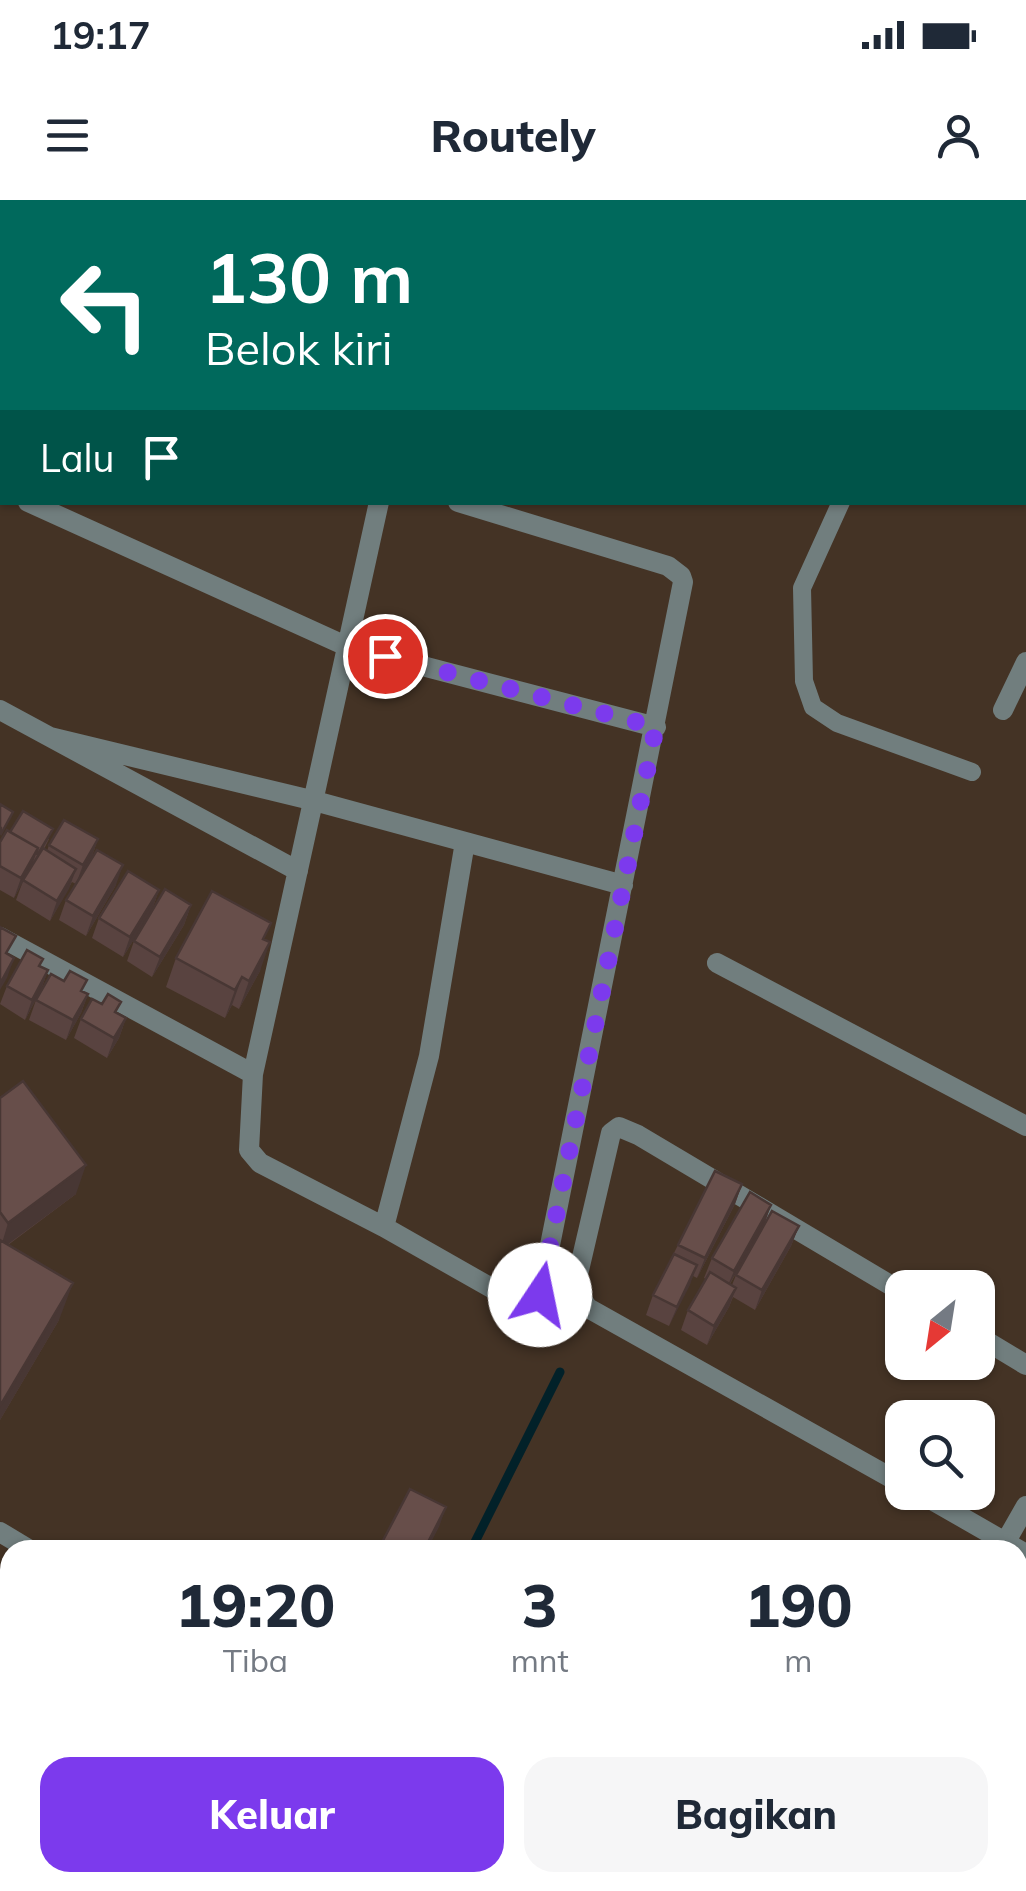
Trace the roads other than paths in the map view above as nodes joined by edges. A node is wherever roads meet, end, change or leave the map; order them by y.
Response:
1 (35, 505) edge
2 (378, 505) edge
3 (468, 505) edge
4 (840, 505) edge
5 (346, 646) junction
6 (1026, 662) edge
7 (0, 710) edge
8 (1003, 710) dead end
9 (656, 727) junction
10 (50, 737) junction
11 (972, 772) dead end
12 (311, 800) junction
13 (465, 842) junction
14 (298, 871) junction
15 (622, 885) junction
16 (0, 937) edge
17 (717, 963) dead end
18 (253, 1074) junction
19 (1026, 1126) edge
20 (384, 1227) junction
21 (885, 1282) edge
22 (995, 1346) edge
23 (1026, 1365) edge
24 (885, 1474) edge
25 (1026, 1506) edge
26 (950, 1510) edge
27 (1004, 1540) edge
28 (1007, 1540) edge

1 - 5 street
2 - 5 street
3 - 9 street
4 - 11 lane
5 - 9 street
5 - 12 street
6 - 8 street
7 - 10 street
9 - 15 street
10 - 12 street
10 - 14 street
12 - 13 street
12 - 14 street
13 - 15 street
13 - 20 street
14 - 18 street
15 - 20 street
16 - 18 street
17 - 19 street
18 - 20 street
21 - 24 street
22 - 23 street
25 - 28 street
26 - 27 street

